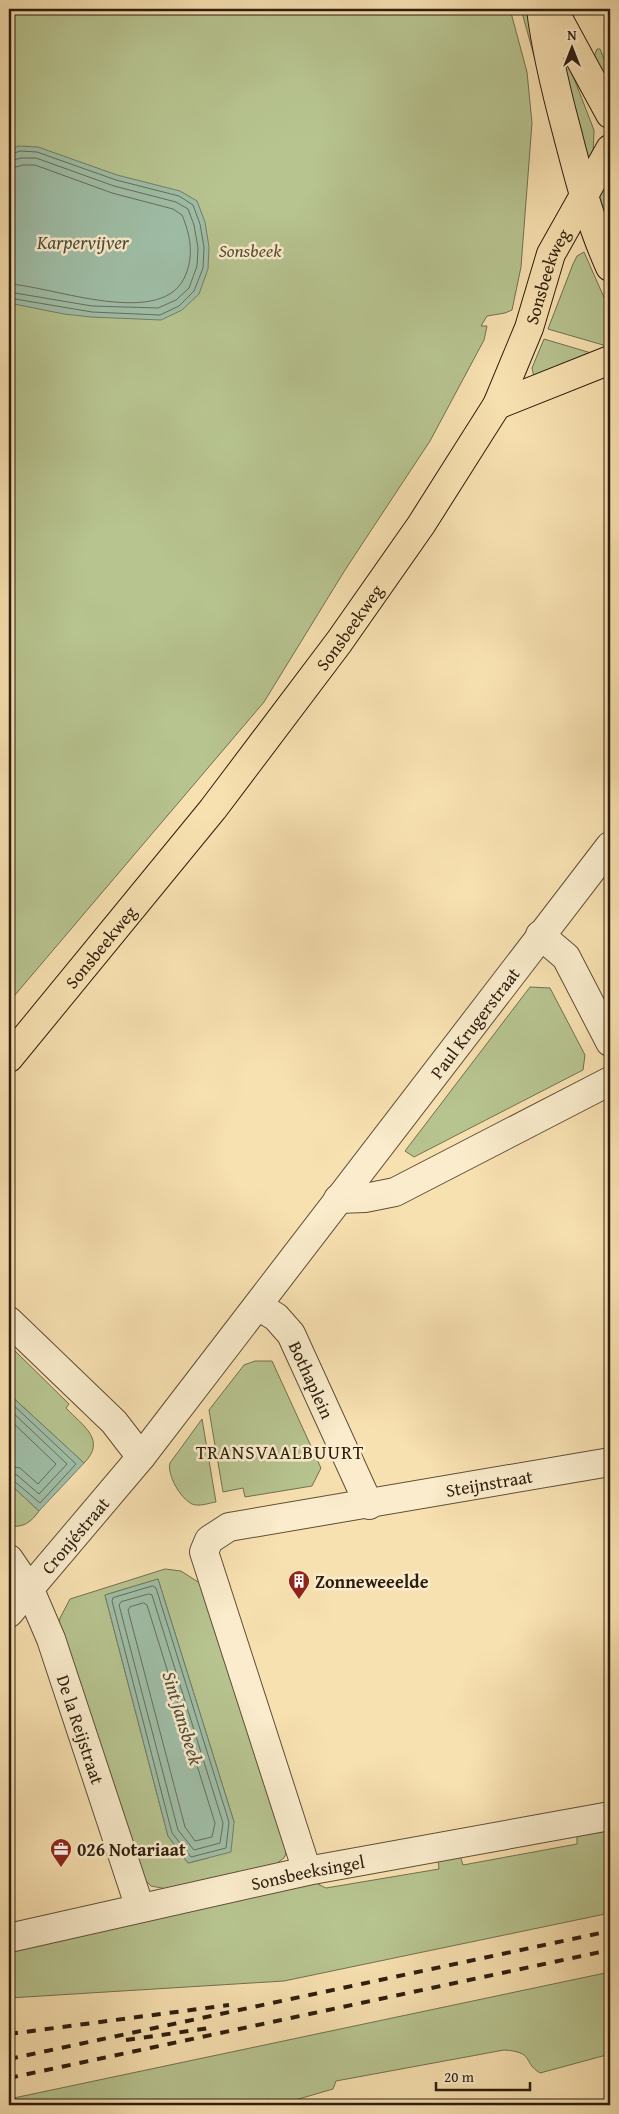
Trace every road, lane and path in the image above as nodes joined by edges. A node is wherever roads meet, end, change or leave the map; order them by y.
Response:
1 (541, 9) edge
2 (553, 9) edge
3 (610, 114) edge
4 (610, 149) edge
5 (583, 196) junction
6 (610, 267) edge
7 (610, 360) edge
8 (497, 406) junction
9 (610, 846) edge
10 (540, 935) junction
11 (610, 1042) edge
12 (9, 1058) edge
13 (610, 1081) edge
14 (338, 1199) junction
15 (258, 1306) junction
16 (9, 1321) edge
17 (141, 1457) junction
18 (610, 1462) edge
19 (368, 1504) junction
20 (9, 1559) edge
21 (30, 1590) junction
22 (9, 1613) edge
23 (610, 1816) edge
24 (307, 1871) junction
25 (140, 1908) junction
26 (9, 1938) edge

1 - 5 main road
2 - 3 main road
4 - 5 main road, Sonsbeekweg
5 - 6 main road
5 - 8 main road, Sonsbeekweg
7 - 8 main road
8 - 12 main road, Sonsbeekweg
9 - 10 street, Paul Krugerstraat
10 - 11 street
10 - 14 street, Paul Krugerstraat
13 - 14 street
14 - 15 street, Paul Krugerstraat
15 - 17 street
15 - 19 street, Bothaplein
16 - 17 street
17 - 21 street, Cronjéstraat
18 - 19 street, Steijnstraat
19 - 24 street
20 - 21 street, De la Reijstraat
21 - 22 street, Cronjéstraat
21 - 25 street, De la Reijstraat
23 - 24 street, Sonsbeeksingel
24 - 25 street, Sonsbeeksingel
25 - 26 street, Sonsbeeksingel

